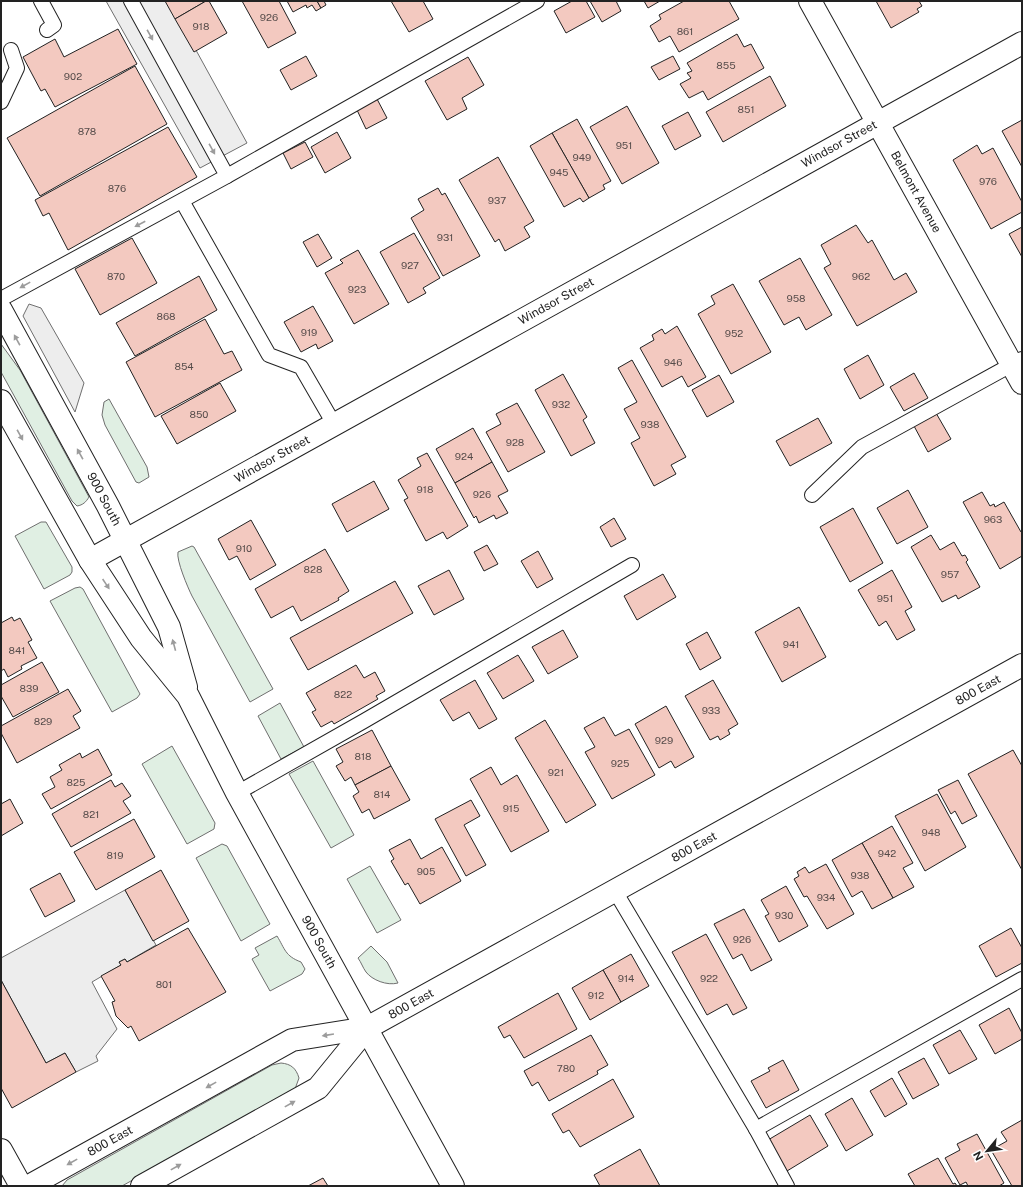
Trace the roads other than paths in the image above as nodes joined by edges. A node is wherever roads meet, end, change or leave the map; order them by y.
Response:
1 (41, 1) edge
2 (131, 1) edge
3 (537, 1) edge
4 (810, 1) edge
5 (47, 30) dead end
6 (1022, 43) edge
7 (12, 50) dead end
8 (1, 102) edge
9 (878, 123) junction
10 (227, 176) junction
11 (182, 201) junction
12 (1, 299) edge
13 (1, 310) edge
14 (1017, 362) edge
15 (1022, 383) edge
16 (3, 411) edge
17 (334, 424) junction
18 (812, 495) dead end
19 (126, 540) junction
20 (90, 560) junction
21 (632, 565) dead end
22 (1022, 665) edge
23 (188, 696) junction
24 (237, 793) junction
25 (615, 891) junction
26 (1022, 980) edge
27 (367, 1028) junction
28 (756, 1129) junction
29 (1, 1150) edge
30 (21, 1186) edge
31 (29, 1186) edge
32 (142, 1186) edge
33 (453, 1186) edge
34 (787, 1186) edge

1 - 5 lane
2 -> 10 lane
3 - 10 lane
4 - 9 street, Belmont Avenue
6 - 9 street, Windsor Street
7 - 8 lane
9 - 14 street, Belmont Avenue
9 - 17 street, Windsor Street
10 - 11 lane
11 -> 12 lane
11 - 17 lane
19 -> 13 street, 900 South
14 - 15 street, Belmont Avenue
14 - 18 lane
16 -> 20 street, 900 South
17 - 19 street, Windsor Street
19 - 20 street, Windsor Street
23 -> 19 street, 900 South
20 -> 23 street, 900 South
21 - 24 lane
22 - 25 street, 800 East
23 - 24 street, 900 South
24 - 27 street, 900 South
25 - 27 street, 800 East
25 - 28 lane
26 - 28 lane
27 -> 31 street, 800 East
32 -> 27 street, 800 East
27 - 33 street, 900 South
28 - 34 lane
29 - 30 street

